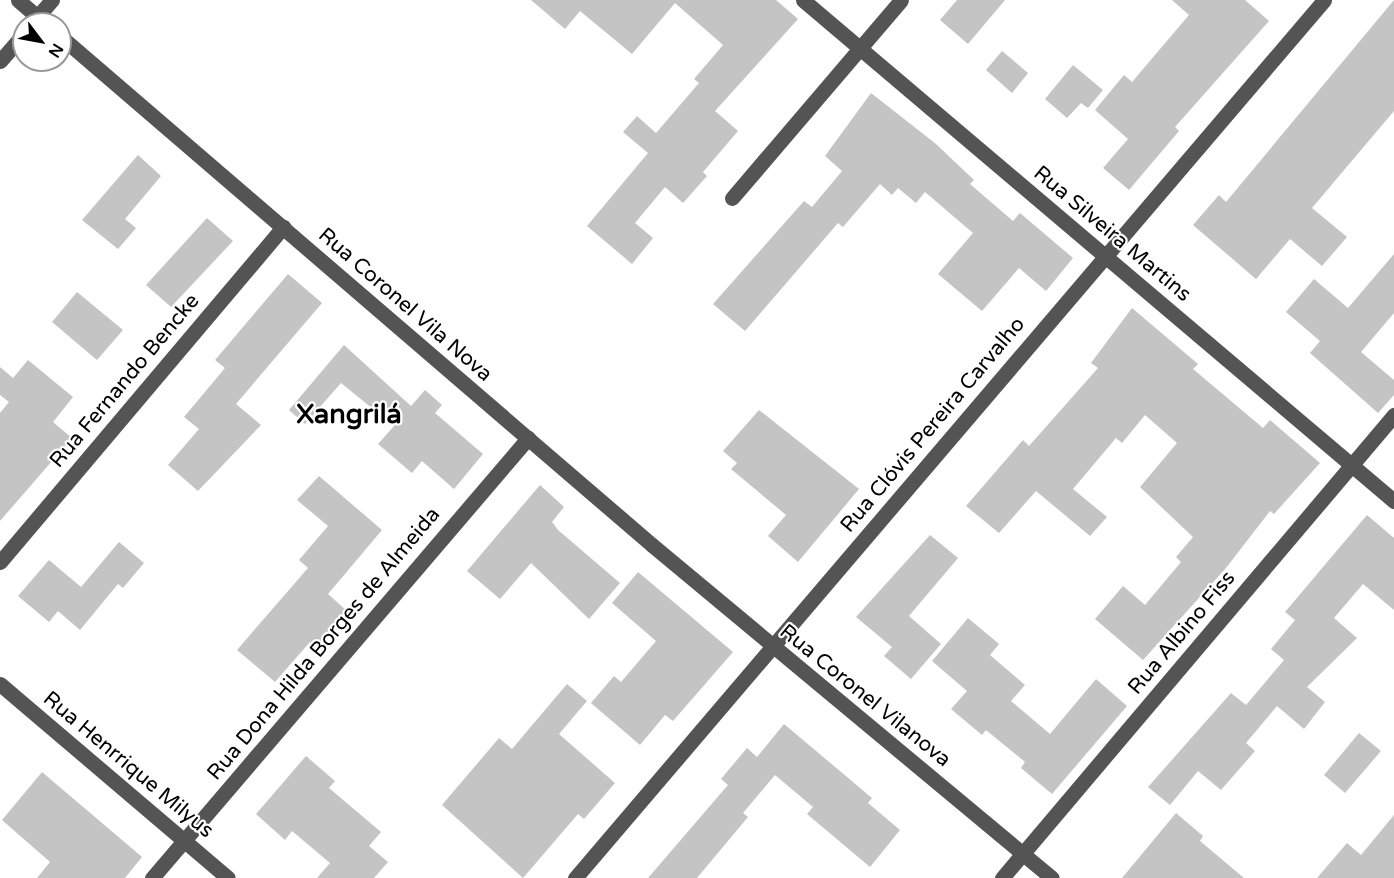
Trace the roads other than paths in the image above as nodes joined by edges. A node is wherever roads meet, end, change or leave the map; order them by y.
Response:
1 (18, 0) edge
2 (803, 0) edge
3 (901, 0) edge
4 (1324, 0) edge
5 (29, 12) edge
6 (72, 46) edge
7 (12, 47) edge
8 (860, 48) junction
9 (0, 61) edge
10 (732, 198) dead end
11 (283, 227) junction
12 (1105, 256) junction
13 (1394, 415) edge
14 (528, 438) junction
15 (1352, 465) junction
16 (1394, 501) edge
17 (652, 545) joint
18 (0, 562) edge
19 (772, 646) junction
20 (0, 684) edge
21 (184, 841) junction
22 (1023, 853) junction
23 (152, 878) edge
24 (228, 878) edge
25 (575, 878) edge
26 (1002, 878) edge
27 (1052, 878) edge

1 - 5 street
2 - 8 street, Rua Silveira Martins
3 - 8 street
4 - 12 street, Rua Clóvis Pereira Carvalho
6 - 11 street, Rua Coronel Vila Nova
7 - 9 street
8 - 10 street
8 - 12 street, Rua Silveira Martins
11 - 14 street, Rua Coronel Vila Nova
11 - 18 street, Rua Fernando Bencke
12 - 15 street, Rua Silveira Martins
12 - 19 street, Rua Clóvis Pereira Carvalho
13 - 15 street, Rua Albino Fiss
14 - 17 street, Rua Coronel Vila Nova
14 - 21 street, Rua Dona Hilda Borges de Almeida
15 - 16 street, Rua Silveira Martins
15 - 22 street, Rua Albino Fiss
17 - 19 street, Rua Coronel Vilanova
19 - 22 street, Rua Coronel Vilanova
19 - 25 street, Rua Clóvis Pereira Carvalho
20 - 21 street, Rua Henrrique Milyus
21 - 23 street, Rua Dona Hilda Borges de Almeida
21 - 24 street, Rua Henrrique Milyus
22 - 26 street, Rua Albino Fiss
22 - 27 street, Rua Coronel Vilanova

